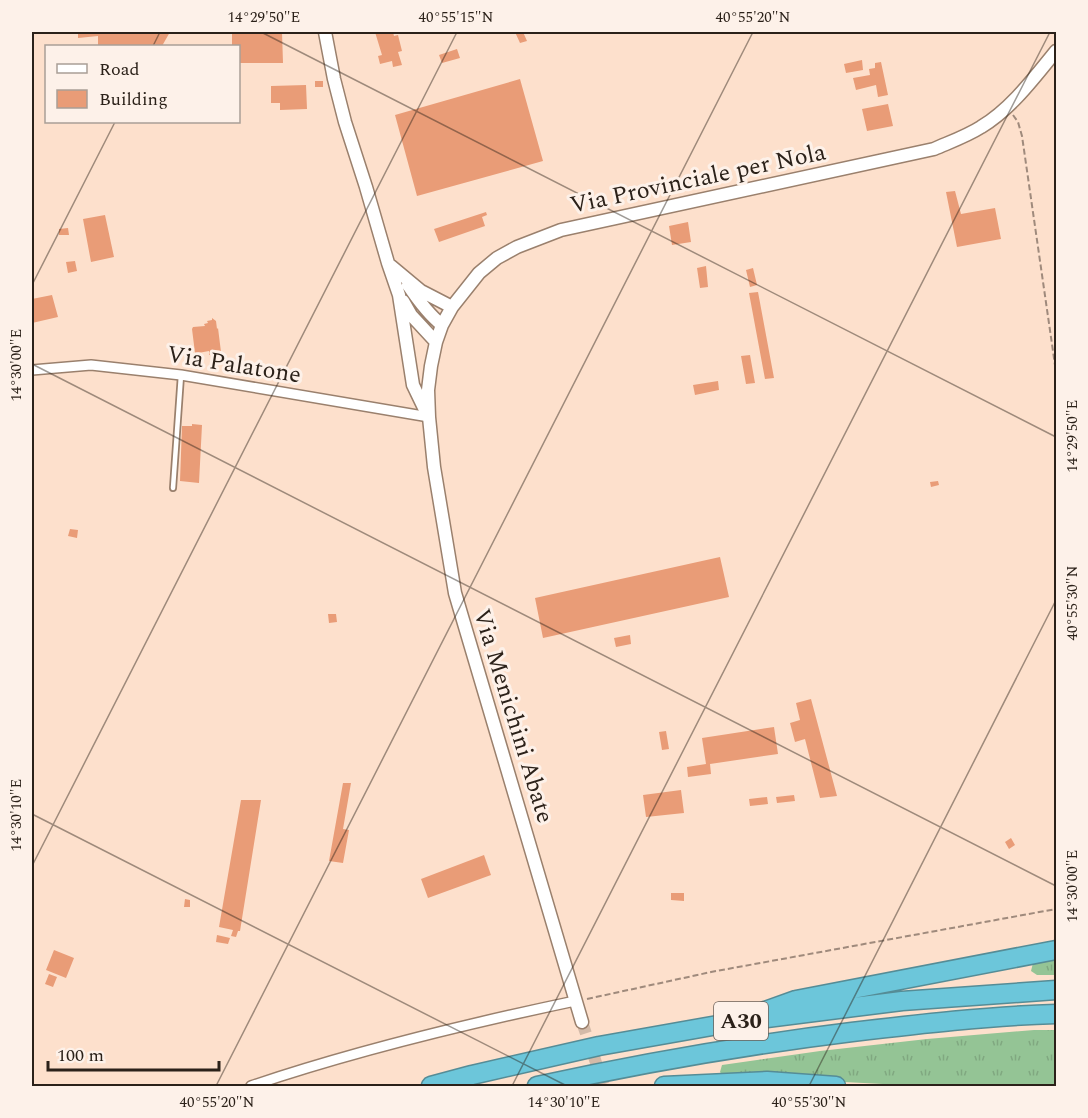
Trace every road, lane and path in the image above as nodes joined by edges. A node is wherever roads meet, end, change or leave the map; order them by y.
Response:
1 (326, 32) edge
2 (1056, 51) edge
3 (1006, 108) junction
4 (388, 263) junction
5 (405, 279) junction
6 (399, 295) junction
7 (452, 307) junction
8 (442, 325) junction
9 (436, 342) junction
10 (32, 370) edge
11 (1056, 372) edge
12 (181, 375) junction
13 (429, 417) junction
14 (173, 488) dead end
15 (1056, 909) edge
16 (1056, 950) edge
17 (1056, 990) edge
18 (575, 1001) junction
19 (1056, 1014) edge
20 (582, 1022) tunnel mouth
21 (735, 1022) junction
22 (251, 1086) edge
23 (431, 1086) edge
24 (537, 1086) edge
25 (664, 1086) edge
26 (836, 1086) edge

1 - 4 street
2 - 3 street, Via Provinciale per Nola
3 - 7 street, Via Provinciale per Nola
3 - 11 path
4 - 5 street
4 - 6 street
5 - 7 street
5 - 8 street
6 - 9 street
6 - 13 street
7 - 8 street, Via Provinciale per Nola
8 - 9 street, Via Provinciale per Nola
9 - 13 street, Via Provinciale per Nola
10 - 12 street, Via Palatone
12 - 13 street, Via Palatone
12 - 14 lane
13 - 18 street, Via Menichini Abate
15 - 18 path
16 - 21 highway
17 - 21 highway, A30
18 - 20 street, Via Menichini Abate
18 - 22 street
19 - 24 highway, A30
21 - 23 highway, A30
25 - 26 highway

